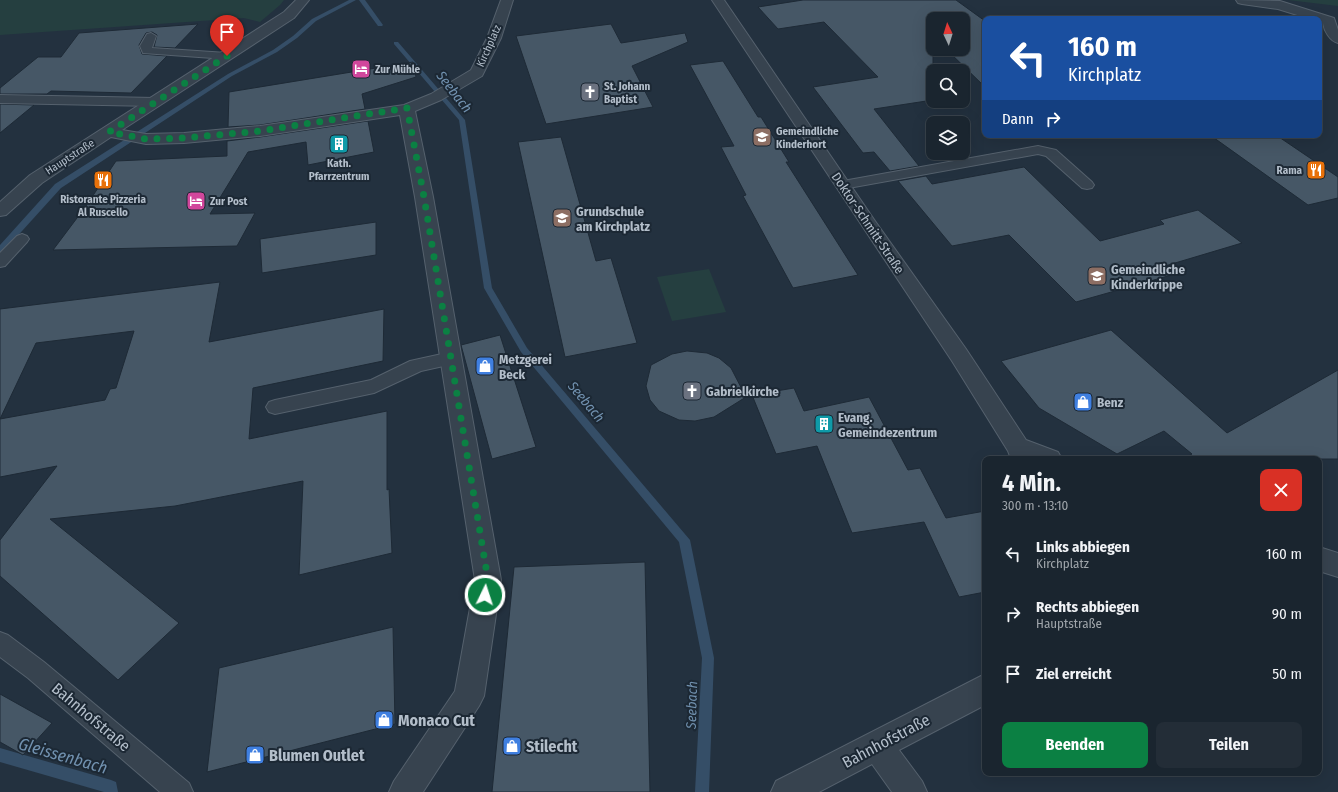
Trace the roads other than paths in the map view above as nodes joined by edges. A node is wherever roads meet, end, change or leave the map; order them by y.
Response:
1 (303, 0) edge
2 (508, 0) edge
3 (718, 0) edge
4 (1242, 0) edge
5 (1333, 18) edge
6 (151, 36) dead end
7 (1338, 39) edge
8 (227, 56) junction
9 (0, 99) edge
10 (155, 102) junction
11 (407, 108) junction
12 (115, 133) junction
13 (843, 185) junction
14 (1087, 185) dead end
15 (0, 212) edge
16 (22, 239) dead end
17 (0, 262) edge
18 (451, 358) junction
19 (275, 407) dead end
20 (1021, 453) edge
21 (1036, 456) edge
22 (0, 643) edge
23 (982, 691) edge
24 (877, 746) junction
25 (180, 792) edge
26 (405, 792) edge
27 (787, 792) edge
28 (911, 792) edge

1 - 8 street, Hauptstraße
2 - 11 street, Kirchplatz
3 - 13 street, Doktor-Schmitt-Straße
4 - 5 street
5 - 7 street
6 - 8 lane
8 - 10 street, Hauptstraße
9 - 10 lane
10 - 12 street, Hauptstraße
11 - 12 street, Kirchplatz
11 - 18 street
12 - 15 street, Hauptstraße
13 - 14 lane
13 - 20 street, Doktor-Schmitt-Straße
16 - 17 lane
18 - 19 lane
18 - 26 street
20 - 21 street, Doktor-Schmitt-Straße
22 - 25 lane, Bahnhofstraße
23 - 24 street, Bahnhofstraße
24 - 27 street, Bahnhofstraße
24 - 28 street

